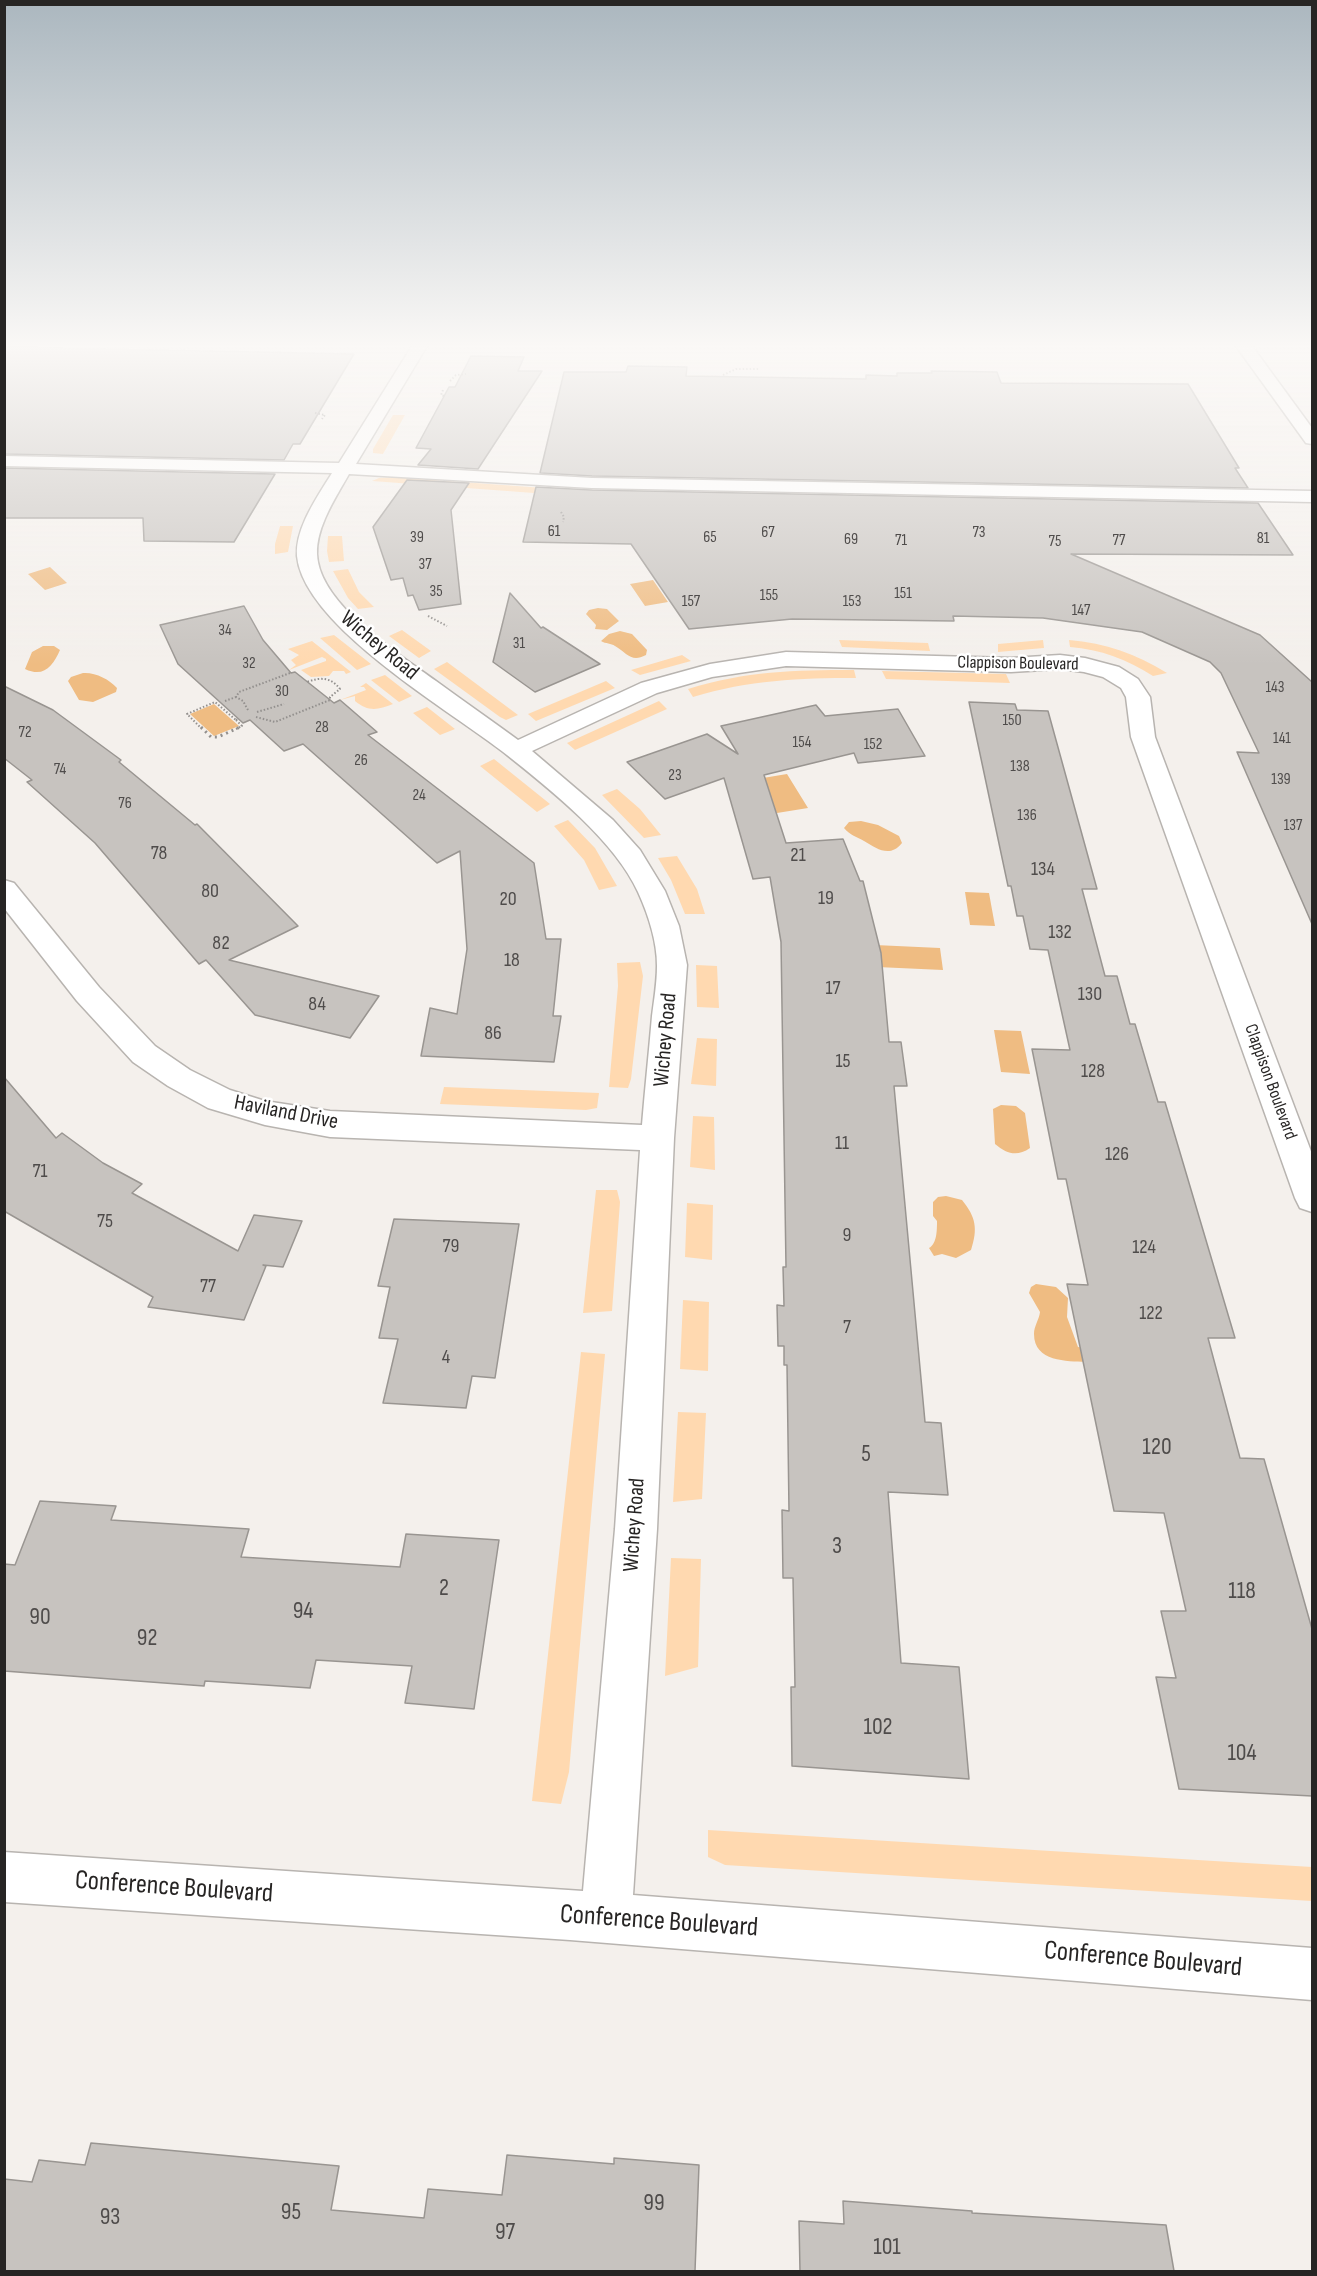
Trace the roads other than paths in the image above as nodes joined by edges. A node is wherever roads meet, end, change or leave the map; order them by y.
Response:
1 (354, 452) edge
2 (4, 461) edge
3 (344, 468) junction
4 (1312, 496) edge
5 (516, 750) junction
6 (4, 890) edge
7 (657, 1138) junction
8 (1312, 1198) edge
9 (4, 1877) edge
10 (606, 1918) junction
11 (1312, 1974) edge

1 - 3 street, Wichey Road
2 - 3 street
3 - 4 street
3 - 5 street, Wichey Road
5 - 7 street, Wichey Road
5 - 8 street, Clappison Boulevard
6 - 7 street, Haviland Drive
7 - 10 street, Wichey Road
9 - 10 street, Conference Boulevard
10 - 11 street, Conference Boulevard

